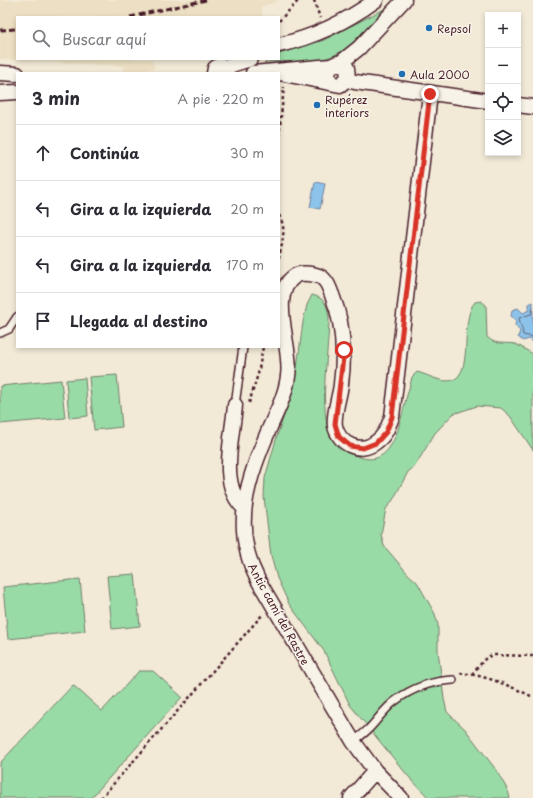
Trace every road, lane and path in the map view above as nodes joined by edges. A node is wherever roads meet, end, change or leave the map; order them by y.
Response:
1 (298, 0) edge
2 (376, 0) edge
3 (404, 0) edge
4 (280, 20) edge
5 (280, 45) edge
6 (248, 60) edge
7 (335, 65) junction
8 (223, 72) edge
9 (0, 73) edge
10 (280, 73) edge
11 (16, 74) edge
12 (280, 74) edge
13 (347, 80) junction
14 (331, 82) junction
15 (16, 92) edge
16 (0, 93) edge
17 (430, 94) junction
18 (16, 99) edge
19 (0, 100) edge
20 (485, 101) edge
21 (521, 105) edge
22 (533, 106) edge
23 (280, 217) edge
24 (280, 253) edge
25 (16, 318) edge
26 (0, 333) edge
27 (242, 348) edge
28 (263, 348) edge
29 (241, 406) junction
30 (244, 508) junction
31 (272, 604) junction
32 (533, 656) edge
33 (455, 672) dead end
34 (471, 674) junction
35 (454, 680) dead end
36 (533, 697) edge
37 (353, 741) junction
38 (375, 771) junction
39 (100, 798) edge
40 (351, 798) edge
41 (402, 798) edge

1 - 4 path
2 - 5 street
3 - 7 street
6 - 8 street
7 - 10 street
7 - 13 street
7 - 14 street
9 - 11 street
12 - 14 street
13 - 14 street
13 - 17 street
15 - 16 street
17 - 20 street
17 - 30 street, Antic camí del Rastre
18 - 19 street
21 - 22 street
23 - 24 path
25 - 26 lane
27 - 29 lane
28 - 29 path
29 - 30 street
30 - 31 street, Antic camí del Rastre
31 - 37 street, Antic camí del Rastre
31 - 39 path
32 - 34 path
33 - 34 path
34 - 36 path
35 - 37 lane
37 - 38 street, Antic camí del Rastre
38 - 40 street
38 - 41 street, Antic camí del Rastre

